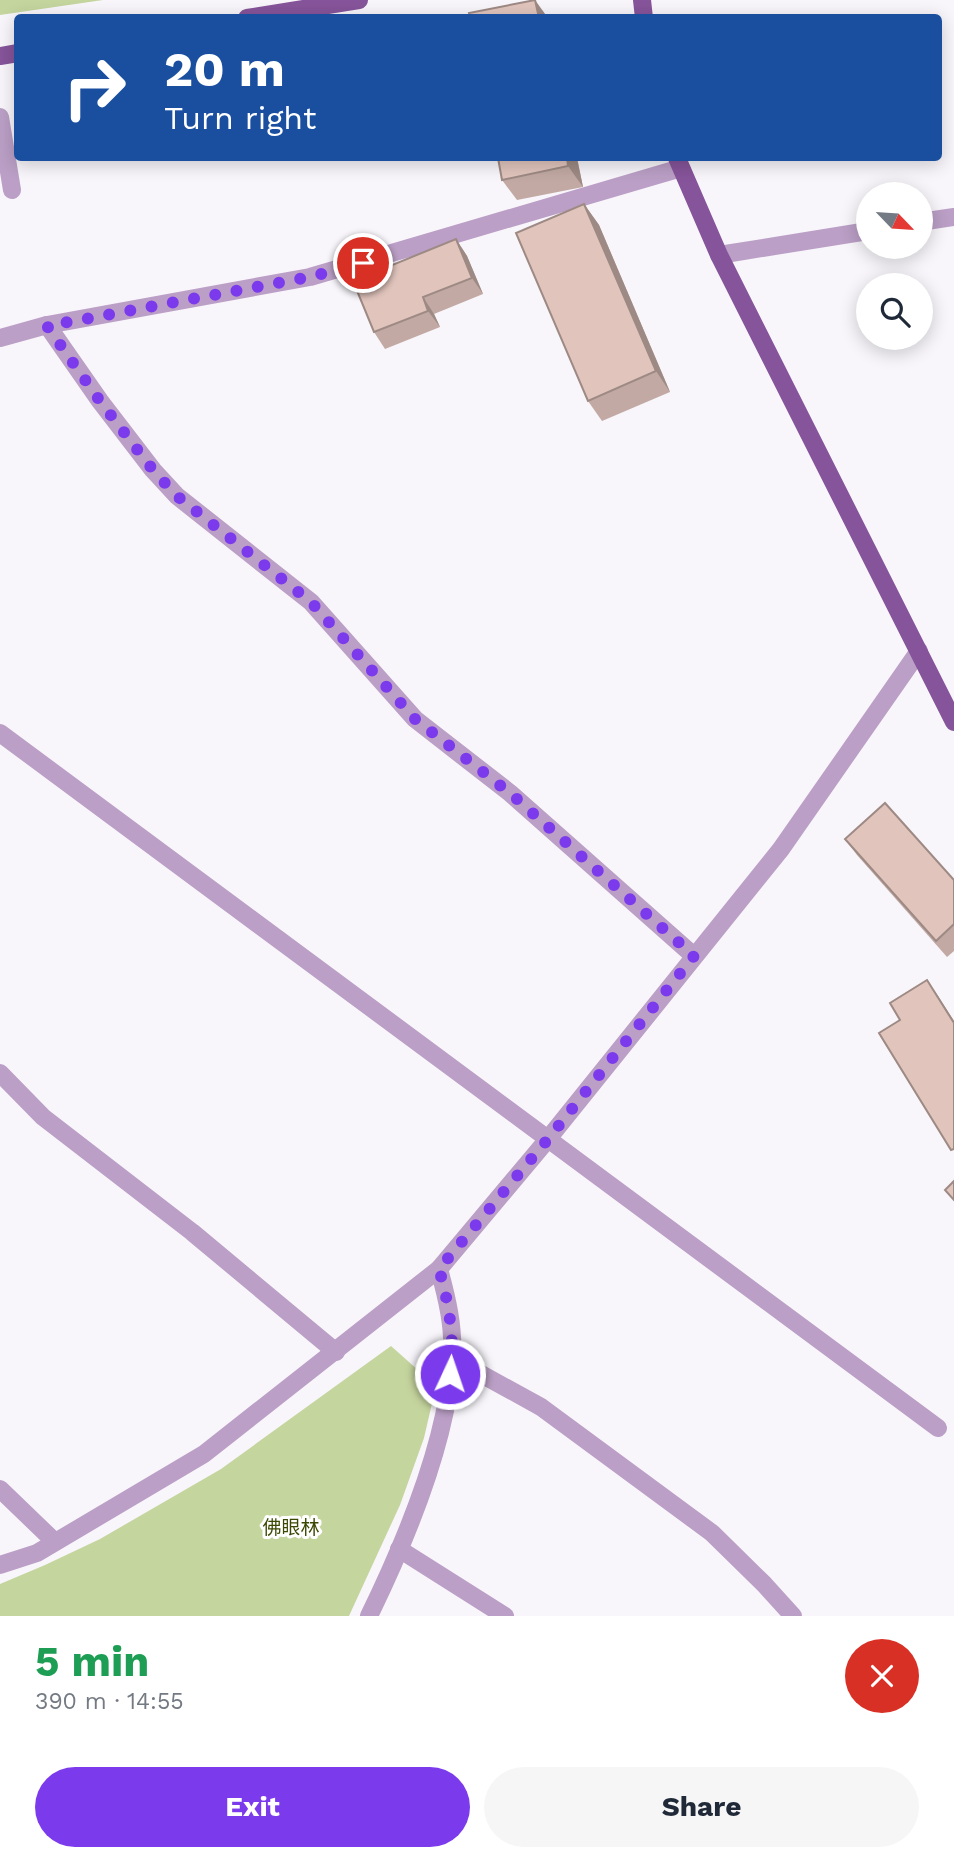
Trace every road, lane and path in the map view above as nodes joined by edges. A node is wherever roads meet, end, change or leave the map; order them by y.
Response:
1 (359, 0) edge
2 (272, 14) edge
3 (0, 117) edge
4 (679, 163) edge
5 (12, 190) dead end
6 (954, 217) edge
7 (933, 220) edge
8 (856, 233) edge
9 (719, 256) junction
10 (47, 326) junction
11 (0, 338) edge
12 (919, 651) junction
13 (954, 722) edge
14 (0, 733) edge
15 (694, 956) junction
16 (0, 1073) edge
17 (548, 1139) junction
18 (439, 1269) junction
19 (336, 1352) junction
20 (452, 1358) junction
21 (938, 1428) dead end
22 (0, 1489) edge
23 (55, 1542) junction
24 (399, 1549) junction
25 (0, 1565) edge
26 (369, 1616) edge
27 (505, 1616) edge
28 (793, 1616) edge

1 - 2 main road
3 - 5 street
4 - 9 main road
4 - 10 street
6 - 7 street
8 - 9 street
9 - 12 main road
10 - 11 street
10 - 15 street
12 - 13 main road
12 - 15 street
14 - 17 street
15 - 17 street
16 - 19 street
17 - 18 street
17 - 21 street
18 - 19 street
18 - 20 street
19 - 23 street
20 - 24 street
20 - 28 street
22 - 23 street
23 - 25 street
24 - 26 street
24 - 27 street

